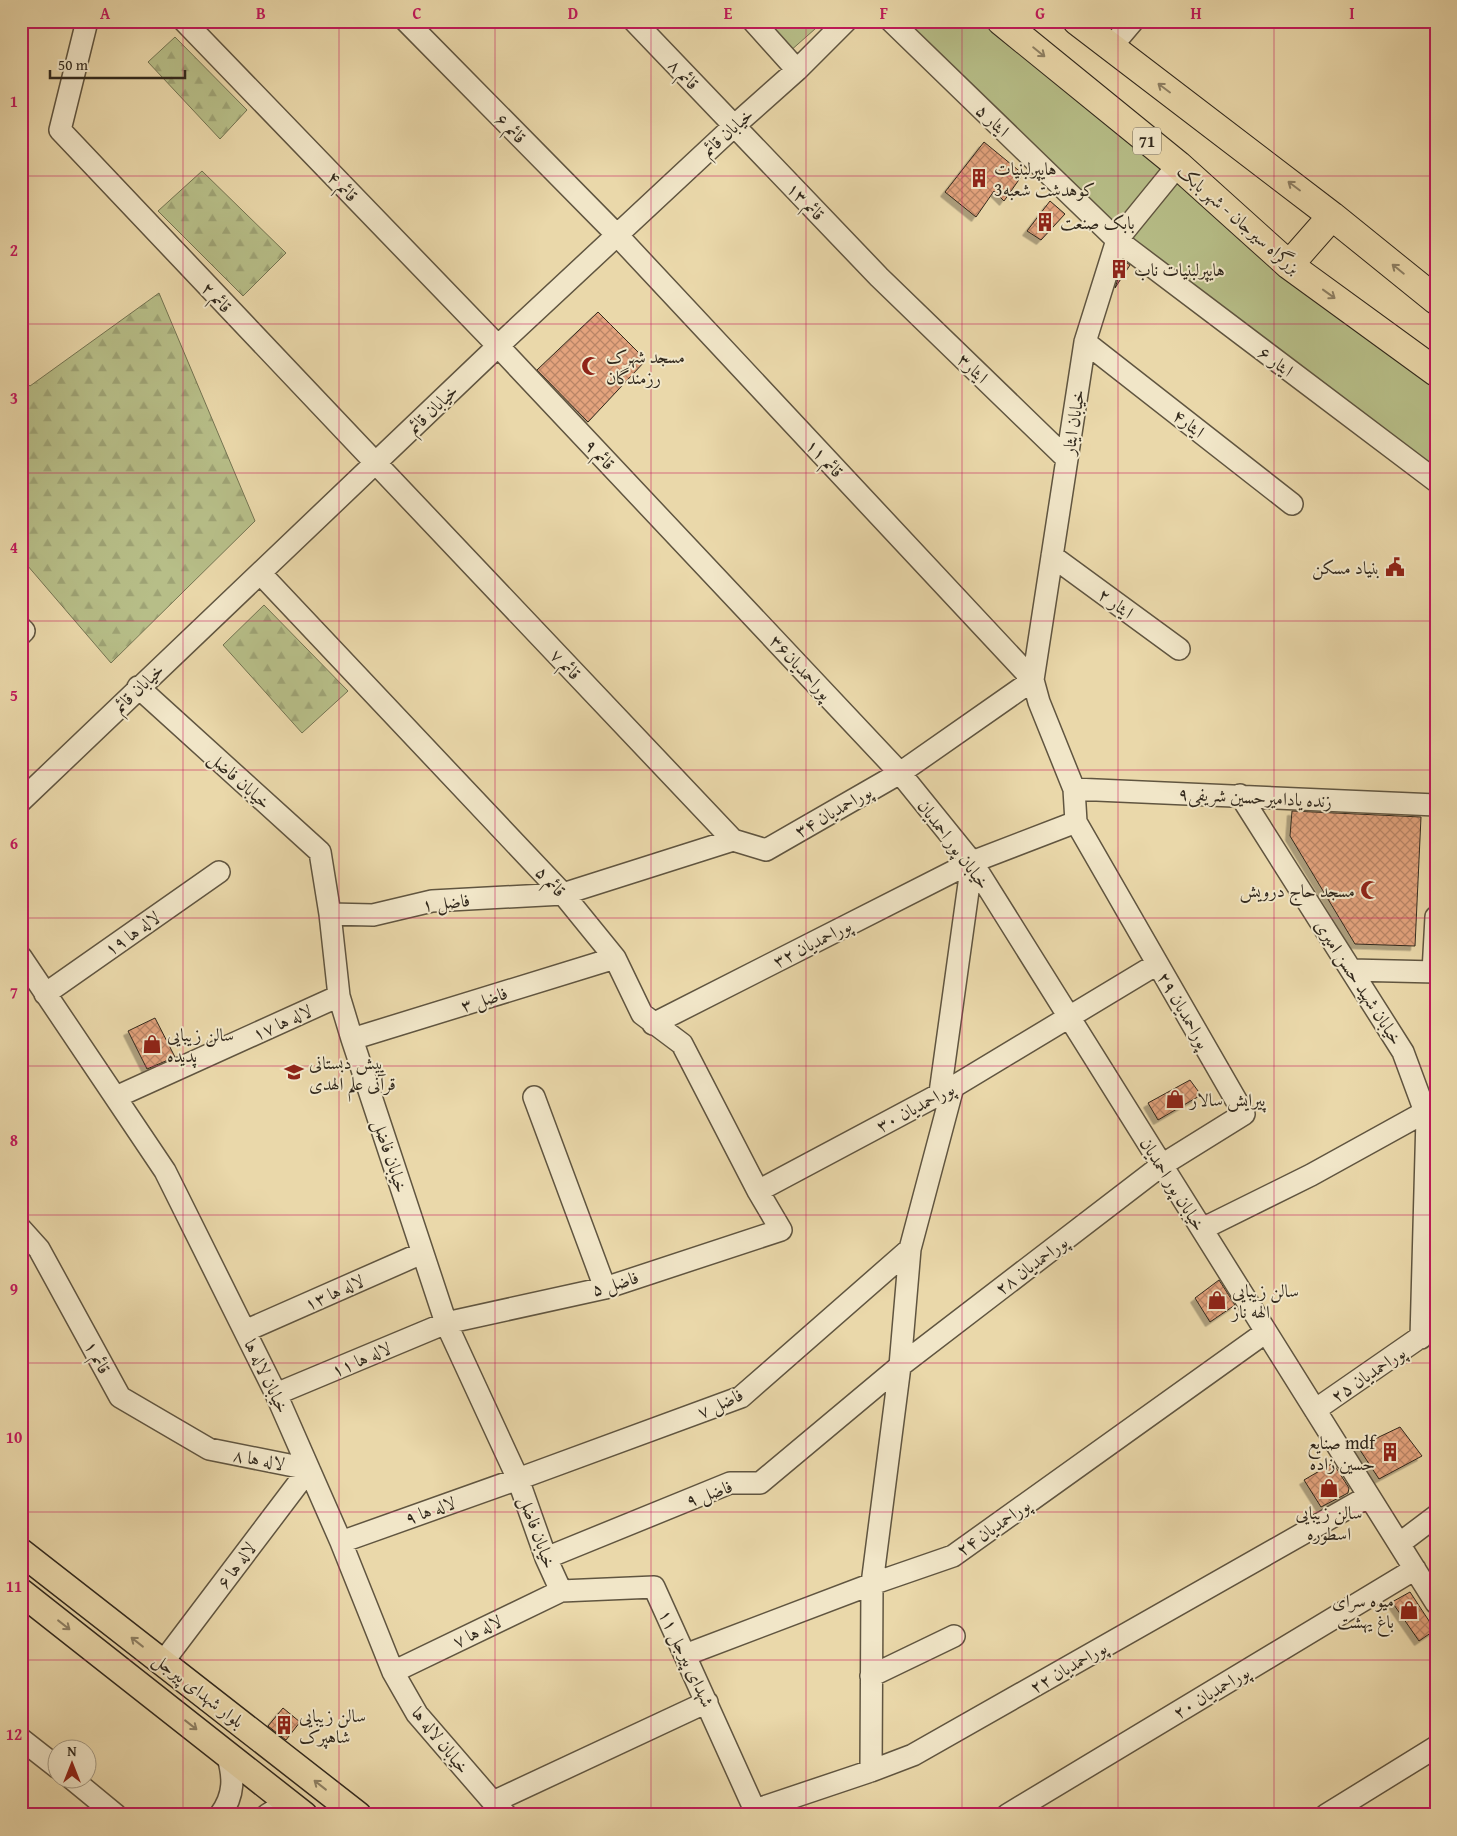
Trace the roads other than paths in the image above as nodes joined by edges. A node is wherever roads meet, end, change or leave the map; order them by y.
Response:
1 (87, 21) edge
2 (406, 21) edge
3 (634, 21) edge
4 (753, 21) edge
5 (846, 21) edge
6 (892, 21) edge
7 (1001, 21) edge
8 (1077, 21) edge
9 (1133, 21) edge
10 (185, 24) edge
11 (1111, 47) junction
12 (797, 70) junction
13 (734, 126) junction
14 (1178, 166) junction
15 (1332, 216) junction
16 (617, 235) junction
17 (1117, 240) junction
18 (1289, 265) junction
19 (879, 277) joint
20 (1436, 300) edge
21 (1085, 342) junction
22 (498, 346) junction
23 (1436, 372) edge
24 (1067, 459) junction
25 (375, 464) junction
26 (1436, 482) edge
27 (1292, 504) dead end
28 (1052, 556) junction
29 (702, 562) joint
30 (260, 573) junction
31 (21, 628) edge
32 (21, 634) edge
33 (1179, 649) dead end
34 (1033, 680) junction
35 (138, 688) junction
36 (900, 773) junction
37 (1074, 789) junction
38 (1240, 796) junction
39 (21, 801) edge
40 (1436, 805) edge
41 (1076, 822) junction
42 (733, 840) junction
43 (766, 850) joint
44 (972, 862) junction
45 (219, 872) dead end
46 (563, 894) junction
47 (330, 914) junction
48 (1436, 918) edge
49 (21, 957) edge
50 (615, 958) junction
51 (1158, 964) junction
52 (1351, 970) junction
53 (1434, 972) edge
54 (45, 994) junction
55 (339, 996) junction
56 (1068, 1016) junction
57 (653, 1024) junction
58 (352, 1039) junction
59 (947, 1090) junction
60 (116, 1097) junction
61 (534, 1097) dead end
62 (1429, 1116) edge
63 (1162, 1165) junction
64 (758, 1191) junction
65 (21, 1229) edge
66 (1202, 1229) junction
67 (781, 1230) joint
68 (910, 1249) junction
69 (422, 1253) junction
70 (606, 1288) junction
71 (446, 1323) junction
72 (245, 1331) junction
73 (1266, 1332) junction
74 (1428, 1332) edge
75 (900, 1366) junction
76 (276, 1394) junction
77 (1315, 1410) junction
78 (209, 1449) joint
79 (309, 1469) junction
80 (518, 1479) junction
81 (1369, 1496) junction
82 (1436, 1516) edge
83 (341, 1542) junction
84 (1399, 1544) junction
85 (546, 1558) junction
86 (27, 1562) edge
87 (1415, 1569) junction
88 (872, 1584) junction
89 (561, 1591) junction
90 (21, 1592) edge
91 (1436, 1603) edge
92 (954, 1636) dead end
93 (685, 1655) junction
94 (163, 1662) junction
95 (392, 1672) junction
96 (871, 1676) junction
97 (707, 1702) junction
98 (21, 1739) edge
99 (1436, 1747) edge
100 (228, 1754) junction
101 (48, 1760) edge
102 (871, 1771) junction
103 (83, 1788) edge
104 (286, 1810) edge
105 (498, 1810) edge
106 (756, 1812) edge
107 (116, 1815) edge
108 (220, 1815) edge
109 (358, 1815) edge
110 (1007, 1815) edge
111 (1326, 1815) edge

1 - 25 street, قائم ۲
2 - 16 street, قائم ۶
3 - 13 street, قائم ۸
4 - 12 street
5 - 12 street, خیابان قائم
6 - 17 street, ایثار ۵
7 -> 14 highway, بزرگراه سیرجان - شهر بابک / 71
8 - 11 highway
9 - 11 street
10 - 22 street, قائم ۴
15 -> 11 highway
12 - 13 street, خیابان قائم
13 - 16 street, خیابان قائم
13 - 19 street, قائم ۱۳
14 - 17 street, خیابان ایثار
14 - 18 highway, بزرگراه سیرجان - شهر بابک / 71
15 - 18 highway
20 -> 15 highway
16 - 22 street, خیابان قائم
16 - 34 street, قائم ۱۱
17 - 21 street, خیابان ایثار
17 - 26 street, ایثار ۶
18 -> 23 highway, بزرگراه سیرجان - شهر بابک / 71
19 - 24 street, ایثار۳
21 - 24 street, خیابان ایثار
21 - 27 street, ایثار۴
22 - 25 street, خیابان قائم
22 - 29 street, قائم ۹
24 - 28 street, خیابان ایثار
25 - 30 street, خیابان قائم
25 - 42 street, قائم ۷
28 - 33 street, ایثار ۲
28 - 34 street, خیابان ایثار
29 - 36 street, پوراحمدیان۳۶
30 - 35 street, خیابان قائم
30 - 46 street, قائم ۵
31 - 32 street
34 - 36 street, پوراحمدیان ۳۴
34 - 37 street, خیابان ایثار
35 - 39 street, خیابان قائم
35 - 47 street, خیابان فاضل
36 - 43 street, پوراحمدیان ۳۴
36 - 44 street, خیابان پور احمدیان
37 - 38 street, زنده یادامیرحسین شریفی۹
37 - 41 street, خیابان ایثار
38 - 40 street, زنده یادامیرحسین شریفی۹
38 - 52 street, خیابان شهید حسن امیری
41 - 44 street, پوراحمدیان ۳۲
41 - 51 street, پوراحمدیان ۲۹
42 - 43 street, قائم ۷
42 - 46 street, فاضل ۱
44 - 56 street, خیابان پور احمدیان
44 - 57 street, پوراحمدیان ۳۲
44 - 59 street
45 - 54 street, لاله ها ۱۹
46 - 47 street, فاضل ۱
46 - 50 street, قائم ۵
47 - 55 street, خیابان فاضل
48 - 53 street
49 - 54 street, خیابان لاله ها
50 - 57 street, قائم ۵
50 - 58 street, فاضل ۳
51 - 56 street, پوراحمدیان ۳۰
51 - 63 street, پوراحمدیان ۲۹
52 - 53 street
52 - 62 street, خیابان شهید حسن امیری
54 - 60 street, خیابان لاله ها
55 - 58 street, خیابان فاضل
55 - 60 street, لاله ها ۱۷
56 - 59 street, پوراحمدیان ۳۰
56 - 63 street, خیابان پور احمدیان
57 - 64 street, قائم ۵
58 - 69 street, خیابان فاضل
59 - 64 street, پوراحمدیان ۳۰
59 - 68 street
60 - 72 street, خیابان لاله ها
61 - 70 street
62 - 66 street
62 - 74 street
63 - 66 street, خیابان پور احمدیان
63 - 75 street, پوراحمدیان ۲۸
64 - 67 street, قائم ۵
65 - 78 street, قائم ۱
66 - 73 street, خیابان پور احمدیان
67 - 70 street, فاضل ۵
68 - 75 street
68 - 80 street, فاضل ۷
69 - 71 street, خیابان فاضل
69 - 72 street, لاله ها ۱۳
70 - 71 street, فاضل ۵
71 - 76 street, لاله ها ۱۱
71 - 80 street, خیابان فاضل
72 - 76 street, خیابان لاله ها
73 - 77 street, خیابان پور احمدیان
73 - 88 street, پوراحمدیان ۲۴
74 - 77 street, پوراحمدیان ۲۵
75 - 85 street, فاضل ۹
75 - 88 street
76 - 79 street, خیابان لاله ها
77 - 81 street, خیابان پور احمدیان
78 - 79 street, لاله ها ۸
79 - 83 street, خیابان لاله ها
79 - 94 street, لاله ها ۶
80 - 83 street, لاله ها ۹
80 - 85 street, خیابان فاضل
81 - 84 street, خیابان پور احمدیان
81 - 102 street, پوراحمدیان ۲۲
82 - 84 street
83 - 95 street, خیابان لاله ها
84 - 87 street, خیابان پور احمدیان
85 - 89 street, خیابان فاضل
94 -> 86 main road, بلوار شهدای پیرجل
87 - 91 street, خیابان پور احمدیان
87 - 110 street, پوراحمدیان ۲۰
88 - 93 street, پوراحمدیان ۲۴
88 - 96 street
89 - 93 street, شهدای پیرجل ۱۱
89 - 95 street, لاله ها ۷
90 -> 100 main road, بلوار شهدای پیرجل
92 - 96 street
93 - 97 street, شهدای پیرجل ۱۱
109 -> 94 main road, بلوار شهدای پیرجل
95 - 105 street, خیابان لاله ها
96 - 102 street
97 - 105 street
97 - 106 street, شهدای پیرجل ۱۱
98 - 101 street
99 - 111 street
100 - 104 main road, بلوار شهدای پیرجل
100 - 108 street
102 - 106 street, پوراحمدیان ۲۲
103 - 107 street

